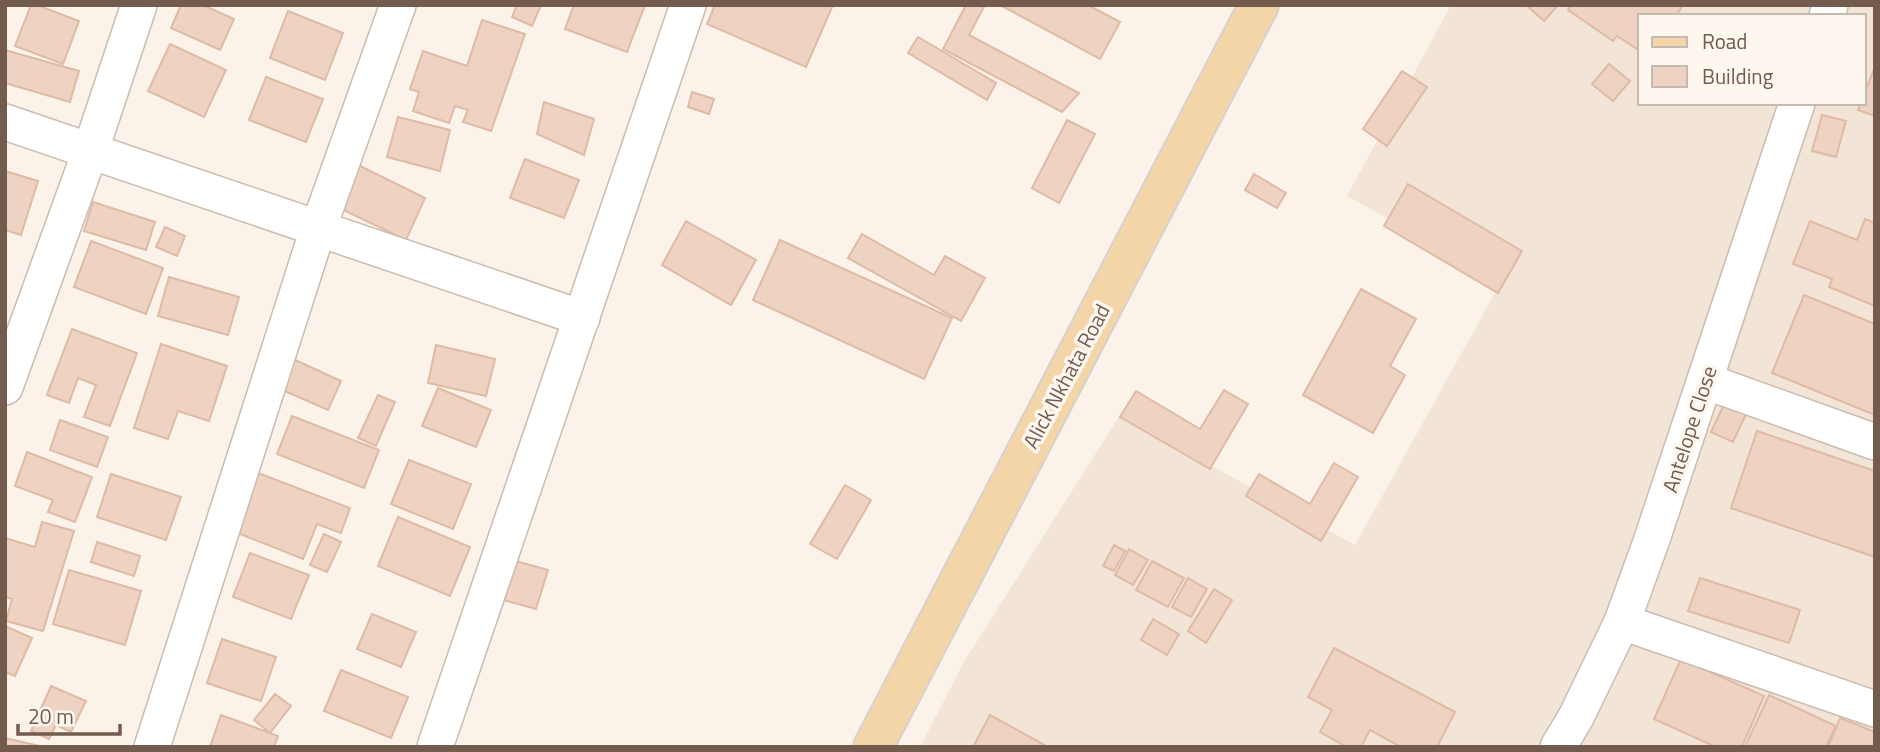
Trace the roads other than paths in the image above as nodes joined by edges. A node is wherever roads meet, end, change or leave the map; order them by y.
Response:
1 (139, 5) edge
2 (398, 5) edge
3 (688, 5) edge
4 (1259, 5) edge
5 (1796, 105) edge
6 (5, 122) edge
7 (90, 152) junction
8 (318, 229) junction
9 (582, 318) junction
10 (1704, 381) junction
11 (5, 387) edge
12 (1875, 442) edge
13 (1622, 622) junction
14 (1875, 709) edge
15 (152, 747) edge
16 (435, 747) edge
17 (873, 747) edge
18 (1558, 747) edge

1 - 7 street
2 - 8 street
3 - 9 street
4 - 17 main road, Alick Nkhata Road
5 - 10 street, Antelope Close
6 - 7 street
7 - 8 street
7 - 11 street
8 - 9 street
8 - 15 street
9 - 16 street
10 - 12 street
10 - 13 street, Antelope Close
13 - 14 street
13 - 18 street, Antelope Close

